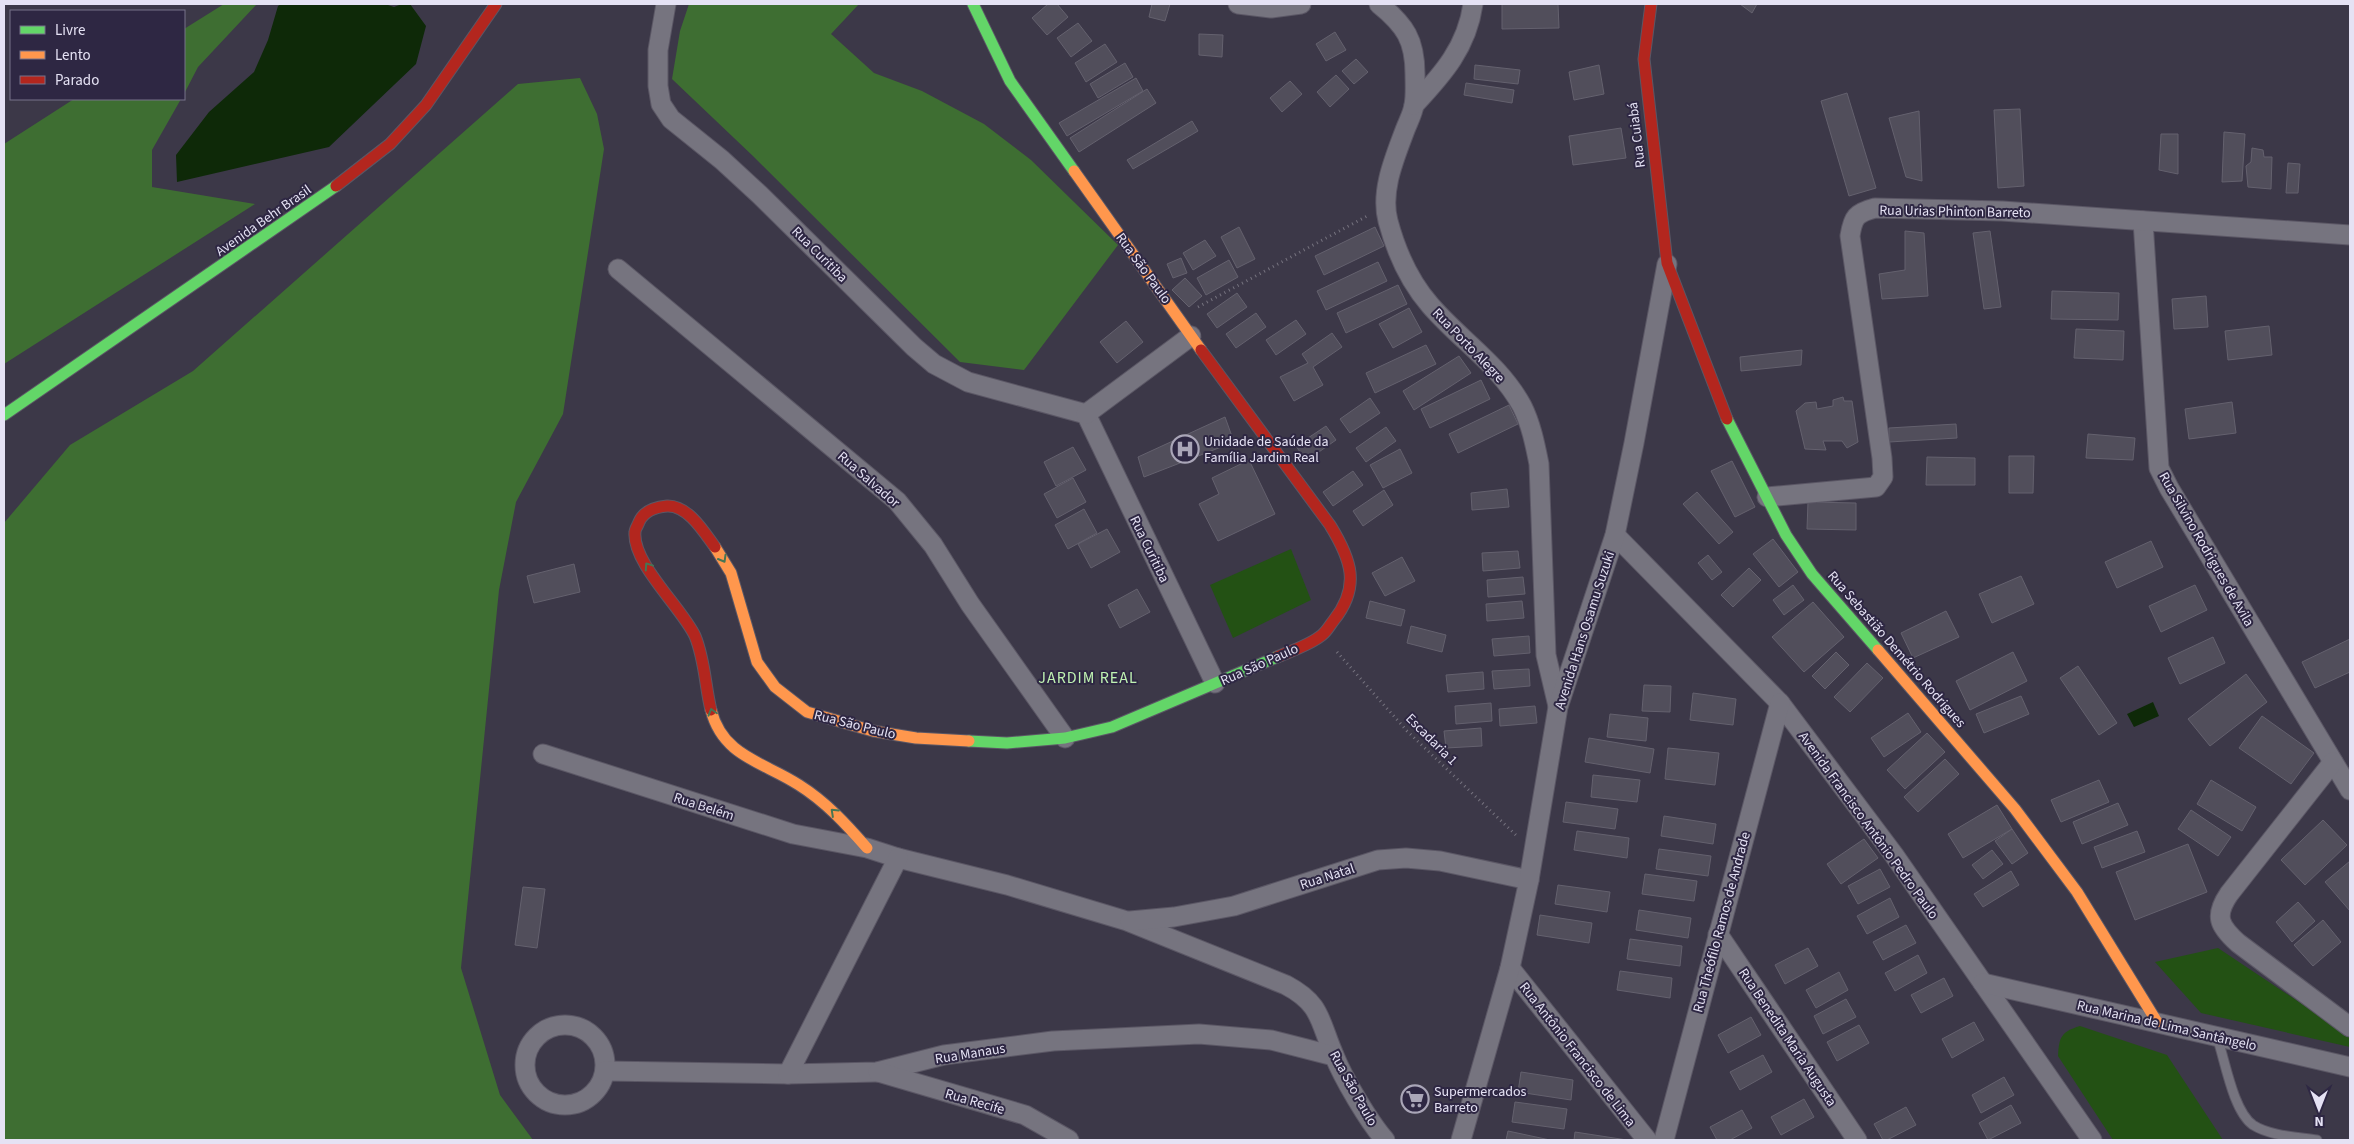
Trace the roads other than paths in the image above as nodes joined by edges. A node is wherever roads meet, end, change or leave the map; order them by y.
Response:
1 (496, 4) edge
2 (666, 4) edge
3 (973, 4) edge
4 (1238, 4) edge
5 (1301, 4) edge
6 (1379, 4) edge
7 (1473, 4) edge
8 (1651, 4) edge
9 (1414, 105) junction
10 (2143, 221) junction
11 (2350, 235) edge
12 (1667, 264) junction
13 (618, 268) dead end
14 (1191, 336) junction
15 (1086, 414) junction
16 (4, 415) edge
17 (1767, 497) junction
18 (1614, 535) junction
19 (1215, 683) junction
20 (1780, 703) junction
21 (1558, 707) junction
22 (1065, 738) junction
23 (544, 754) dead end
24 (2333, 762) junction
25 (2350, 790) edge
26 (867, 848) junction
27 (898, 858) junction
28 (1529, 880) junction
29 (1127, 921) junction
30 (1718, 934) junction
31 (1510, 968) junction
32 (1983, 983) junction
33 (2157, 1022) junction
34 (2350, 1027) edge
35 (2217, 1036) junction
36 (1334, 1056) junction
37 (2350, 1067) edge
38 (605, 1071) junction
39 (877, 1072) junction
40 (788, 1074) junction
41 (1069, 1140) edge
42 (1385, 1140) edge
43 (1461, 1140) edge
44 (1647, 1140) edge
45 (1664, 1140) edge
46 (1858, 1140) edge
47 (2092, 1140) edge
48 (2317, 1140) edge

1 - 16 street, Avenida Behr Brasil
2 - 15 street, Rua Curitiba
3 - 14 street, Rua São Paulo
4 - 5 street
6 - 9 street, Rua Porto Alegre
7 - 9 street
8 - 12 street, Rua Cuiabá
9 - 21 street, Rua Porto Alegre
10 - 11 street, Rua Urias Phinton Barreto
10 - 17 street, Rua Urias Phinton Barreto
10 - 24 street, Rua Silvino Rodrigues de Avila
12 - 17 street, Rua Sebastião Demétrio Rodrigues
12 - 18 street, Avenida Hans Osamu Suzuki
13 - 22 street, Rua Salvador
14 - 15 street
14 - 19 street, Rua São Paulo
15 - 19 street, Rua Curitiba
17 - 33 street, Rua Sebastião Demétrio Rodrigues
18 - 20 street, Avenida Francisco Antônio Pedro Paulo
18 - 21 street, Avenida Hans Osamu Suzuki
19 - 22 street, Rua São Paulo
20 - 30 street, Rua Theófilo Ramos de Andrade
20 - 32 street, Avenida Francisco Antônio Pedro Paulo
21 - 28 street, Avenida Hans Osamu Suzuki
26 -> 22 street, Rua São Paulo
23 - 26 street, Rua Belém
24 - 25 street, Rua Silvino Rodrigues de Avila
24 - 34 street
26 - 27 street, Rua São Paulo
27 - 29 street, Rua São Paulo
27 - 40 street
28 - 29 street, Rua Natal
28 - 31 street, Avenida Hans Osamu Suzuki
29 - 36 street, Rua São Paulo
30 - 45 street, Rua Theófilo Ramos de Andrade
30 - 46 street, Rua Benedita Maria Augusta
31 - 43 street, Avenida Hans Osamu Suzuki
31 - 44 street, Rua Antônio Francisco de Lima
32 - 33 street, Rua Marina de Lima Santângelo
32 - 47 street, Avenida Francisco Antônio Pedro Paulo
33 - 35 street, Rua Marina de Lima Santângelo
35 - 37 street, Rua Marina de Lima Santângelo
35 - 48 lane
36 - 39 street, Rua Manaus
36 - 42 street, Rua São Paulo
38 - 38 street
38 - 40 street, Rua Manaus
39 - 40 street, Rua Manaus
39 - 41 street, Rua Recife

